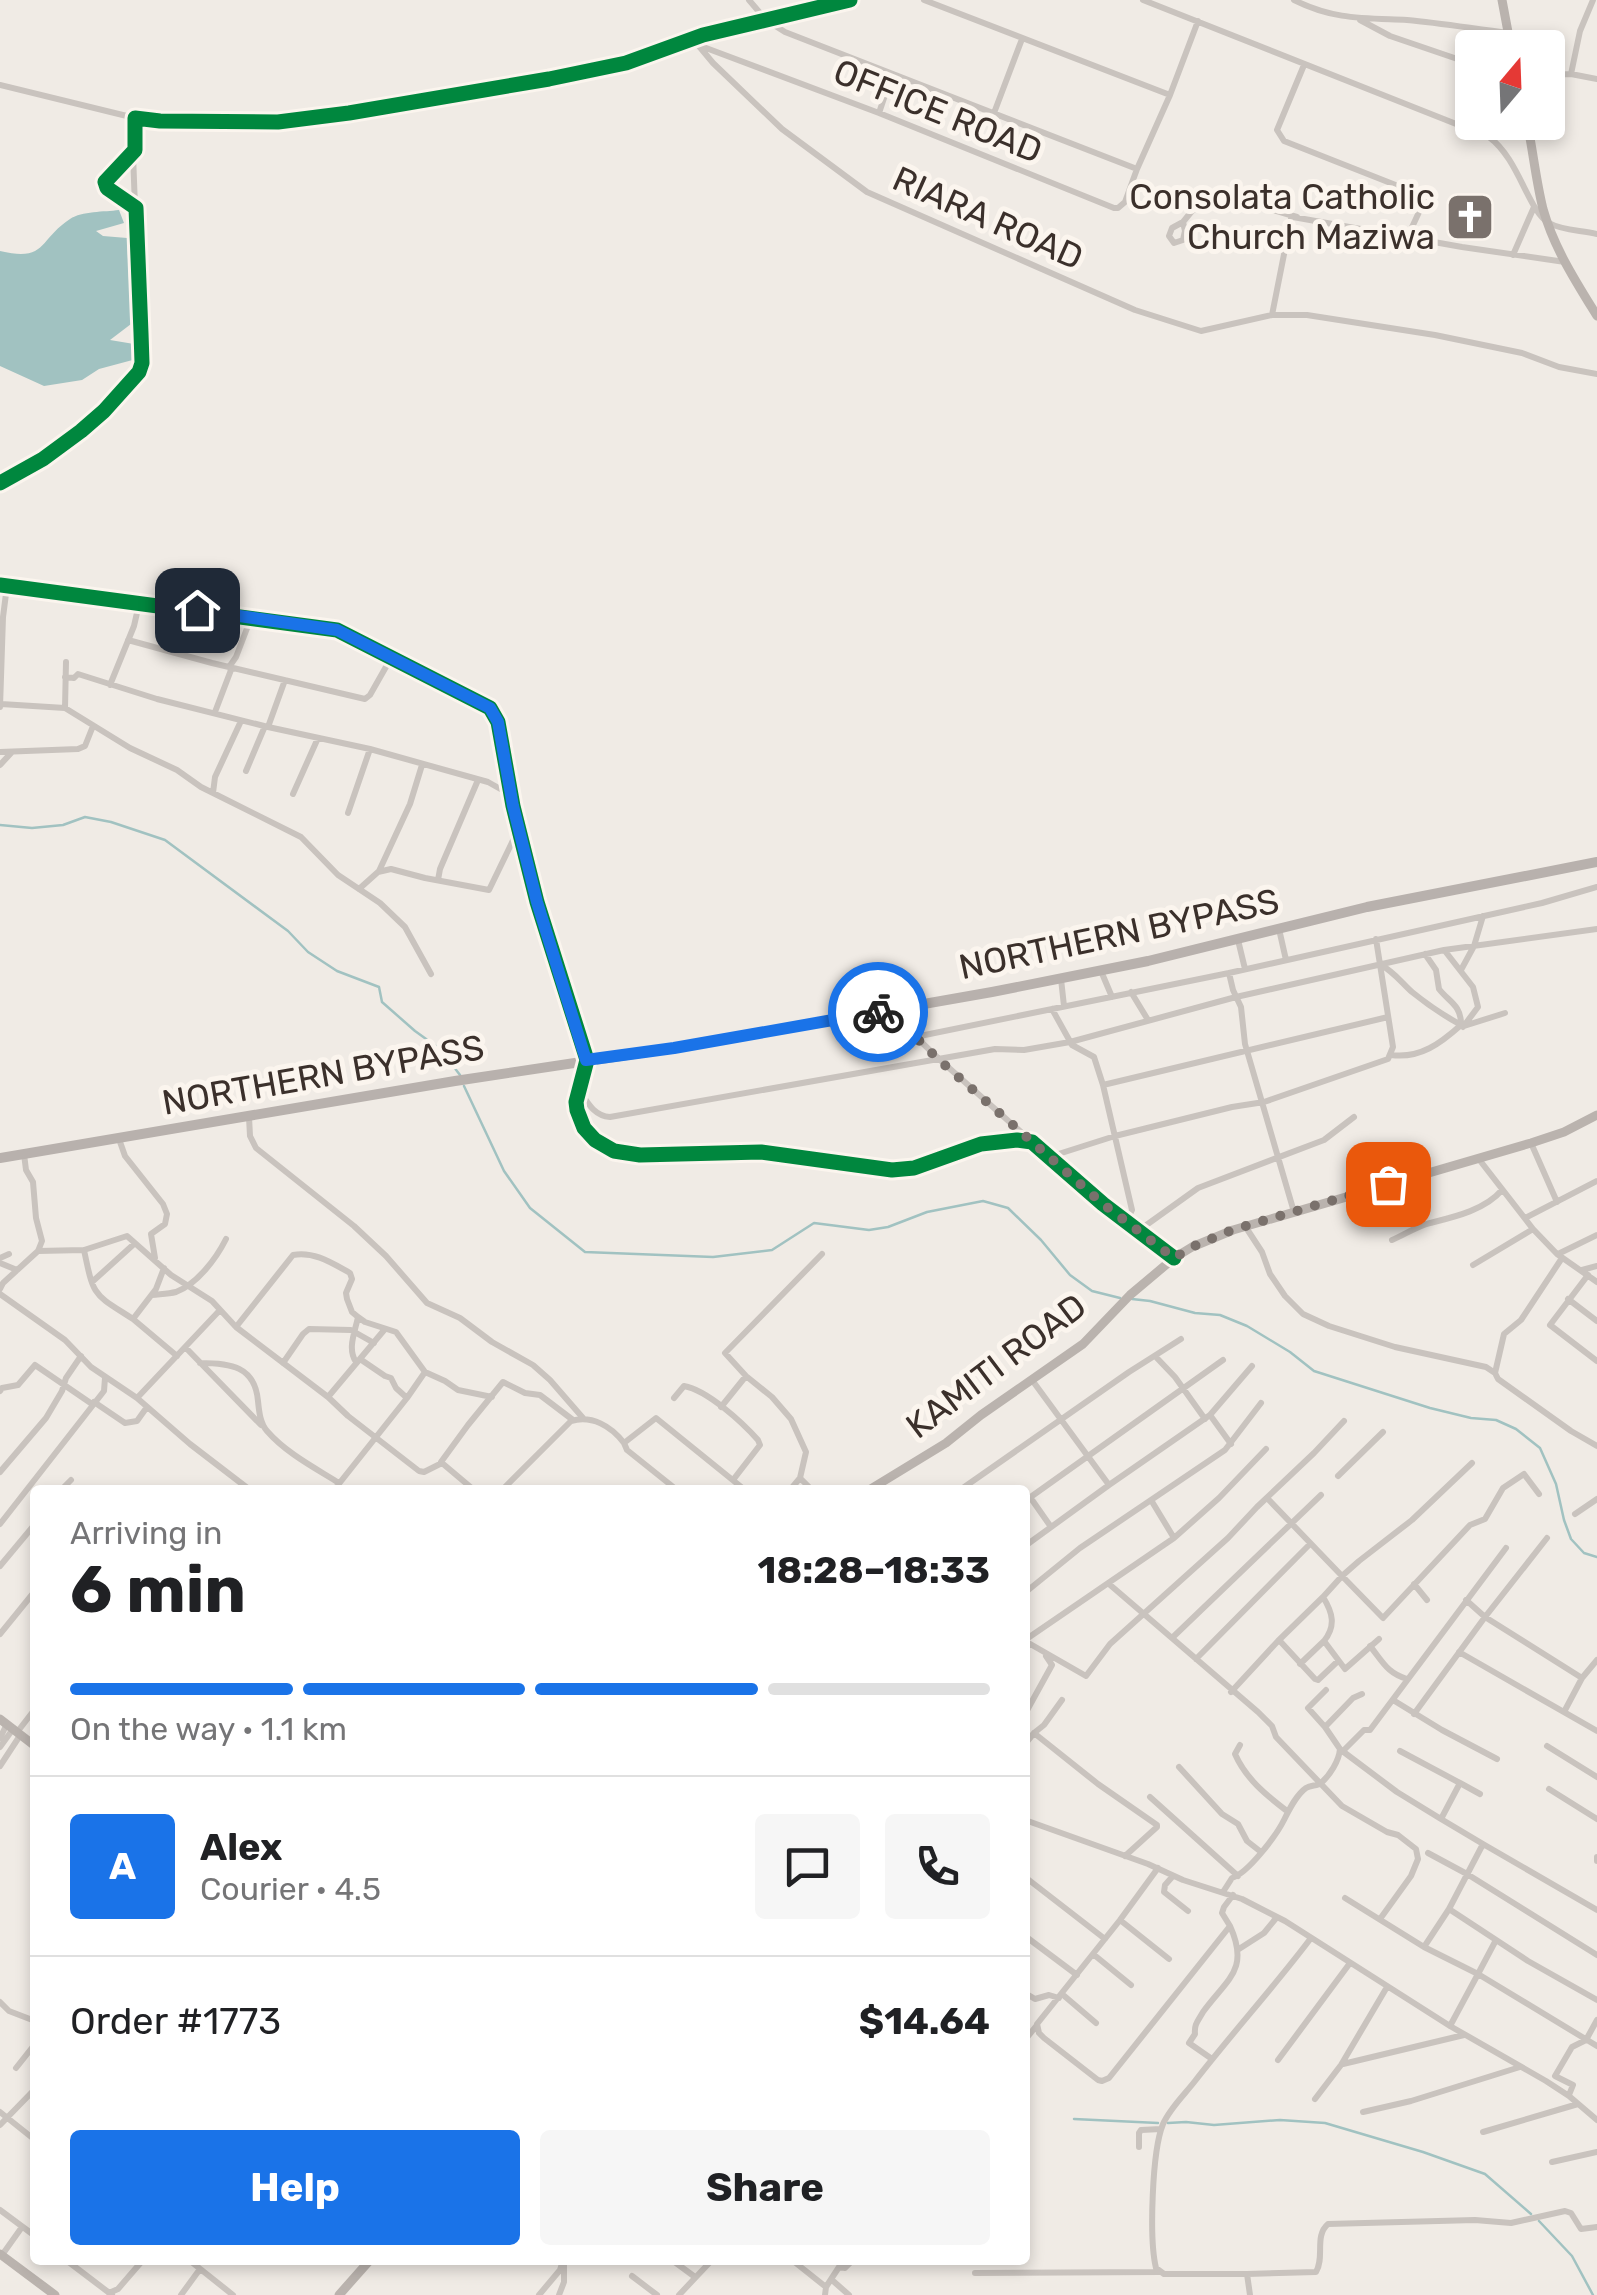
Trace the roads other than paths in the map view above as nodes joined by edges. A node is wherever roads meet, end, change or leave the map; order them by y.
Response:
1 (749, 0) edge
2 (850, 0) edge
3 (924, 0) edge
4 (1144, 0) edge
5 (1294, 0) edge
6 (1502, 0) edge
7 (1593, 0) edge
8 (766, 20) junction
9 (1359, 20) junction
10 (1198, 21) junction
11 (1485, 30) edge
12 (1507, 30) edge
13 (1022, 38) junction
14 (695, 42) junction
15 (1455, 58) edge
16 (1304, 65) junction
17 (892, 74) junction
18 (1565, 74) edge
19 (1571, 74) junction
20 (1597, 79) edge
21 (0, 85) edge
22 (1170, 95) junction
23 (994, 112) junction
24 (878, 114) junction
25 (135, 118) junction
26 (1531, 140) edge
27 (133, 153) junction
28 (1135, 168) junction
29 (1535, 206) junction
30 (136, 207) junction
31 (1298, 217) junction
32 (1183, 222) dead end
33 (1548, 223) junction
34 (1597, 234) edge
35 (1407, 238) junction
36 (1514, 255) junction
37 (1564, 262) junction
38 (1272, 315) junction
39 (1597, 316) edge
40 (1597, 374) edge
41 (0, 483) edge
42 (2, 583) edge
43 (140, 603) junction
44 (197, 610) junction
45 (252, 617) junction
46 (128, 640) junction
47 (1, 645) edge
48 (180, 654) junction
49 (392, 656) junction
50 (66, 662) dead end
51 (230, 667) junction
52 (65, 677) junction
53 (285, 680) junction
54 (110, 685) junction
55 (0, 705) edge
56 (65, 708) junction
57 (215, 713) junction
58 (242, 720) junction
59 (93, 726) junction
60 (266, 727) junction
61 (318, 738) junction
62 (370, 750) junction
63 (0, 752) edge
64 (13, 752) junction
65 (422, 764) junction
66 (0, 765) edge
67 (246, 771) dead end
68 (478, 779) junction
69 (213, 794) junction
70 (292, 794) dead end
71 (512, 799) junction
72 (348, 813) dead end
73 (518, 829) junction
74 (1597, 862) edge
75 (378, 872) junction
76 (438, 880) junction
77 (1597, 887) edge
78 (360, 890) junction
79 (1483, 916) junction
80 (1279, 928) junction
81 (1597, 929) edge
82 (1238, 938) junction
83 (1376, 939) junction
84 (1474, 946) junction
85 (1444, 950) junction
86 (1425, 954) junction
87 (1286, 960) junction
88 (1380, 964) junction
89 (1245, 970) junction
90 (1436, 970) junction
91 (1101, 971) junction
92 (1460, 971) junction
93 (1229, 973) junction
94 (431, 974) dead end
95 (1061, 978) junction
96 (1131, 992) junction
97 (1112, 997) junction
98 (1236, 997) junction
99 (1064, 1006) junction
100 (888, 1010) junction
101 (1052, 1010) junction
102 (1505, 1013) dead end
103 (1388, 1017) junction
104 (1148, 1020) junction
105 (1462, 1026) junction
106 (914, 1037) junction
107 (1070, 1042) junction
108 (1247, 1049) junction
109 (1391, 1055) junction
110 (586, 1060) junction
111 (939, 1060) junction
112 (1103, 1085) junction
113 (579, 1090) junction
114 (1264, 1102) junction
115 (592, 1110) junction
116 (1597, 1115) edge
117 (248, 1116) junction
118 (1354, 1116) dead end
119 (584, 1128) junction
120 (1115, 1136) junction
121 (118, 1138) junction
122 (1032, 1142) junction
123 (1531, 1143) junction
124 (24, 1154) junction
125 (1049, 1157) junction
126 (1478, 1157) junction
127 (0, 1158) edge
128 (1278, 1158) junction
129 (1596, 1183) edge
130 (1502, 1190) junction
131 (1557, 1202) junction
132 (1294, 1212) junction
133 (1525, 1218) junction
134 (1126, 1222) junction
135 (1246, 1226) junction
136 (1533, 1229) junction
137 (1138, 1232) junction
138 (1597, 1235) edge
139 (226, 1240) dead end
140 (1392, 1240) dead end
141 (134, 1244) junction
142 (84, 1250) junction
143 (38, 1251) junction
144 (9, 1254) dead end
145 (822, 1254) dead end
146 (1559, 1256) junction
147 (1174, 1258) junction
148 (0, 1260) edge
149 (156, 1261) junction
150 (1473, 1265) dead end
151 (1597, 1266) edge
152 (164, 1268) junction
153 (16, 1270) junction
154 (1585, 1272) junction
155 (1597, 1282) edge
156 (91, 1283) junction
157 (188, 1286) junction
158 (0, 1292) edge
159 (151, 1295) junction
160 (1568, 1299) junction
161 (220, 1310) junction
162 (358, 1317) junction
163 (133, 1319) junction
164 (1597, 1321) edge
165 (236, 1327) junction
166 (385, 1328) junction
167 (355, 1332) junction
168 (1181, 1339) dead end
169 (374, 1343) junction
170 (186, 1348) junction
171 (81, 1356) junction
172 (178, 1356) junction
173 (1155, 1356) junction
174 (358, 1360) junction
175 (1224, 1360) dead end
176 (1597, 1361) edge
177 (283, 1363) junction
178 (200, 1364) junction
179 (1252, 1366) dead end
180 (424, 1372) junction
181 (1495, 1373) junction
182 (746, 1376) junction
183 (105, 1378) junction
184 (1032, 1380) junction
185 (63, 1385) junction
186 (1184, 1389) junction
187 (0, 1392) edge
188 (328, 1396) junction
189 (492, 1396) junction
190 (137, 1398) junction
191 (407, 1398) junction
192 (674, 1398) dead end
193 (93, 1403) junction
194 (1262, 1403) dead end
195 (147, 1407) junction
196 (721, 1407) junction
197 (1207, 1417) junction
198 (583, 1418) junction
199 (1062, 1418) junction
200 (574, 1420) junction
201 (1344, 1420) dead end
202 (265, 1430) junction
203 (1383, 1432) dead end
204 (375, 1436) junction
205 (624, 1443) junction
206 (1231, 1444) junction
207 (1597, 1446) edge
208 (1266, 1448) dead end
209 (1088, 1455) junction
210 (440, 1464) junction
211 (1472, 1464) dead end
212 (0, 1472) edge
213 (1338, 1476) dead end
214 (800, 1478) junction
215 (71, 1480) dead end
216 (733, 1480) junction
217 (66, 1485) edge
218 (244, 1485) edge
219 (333, 1485) edge
220 (338, 1485) edge
221 (469, 1485) edge
222 (507, 1485) edge
223 (671, 1485) edge
224 (739, 1485) edge
225 (794, 1485) edge
226 (807, 1485) edge
227 (878, 1485) edge
228 (967, 1485) edge
229 (1110, 1485) junction
230 (1538, 1494) dead end
231 (1321, 1495) dead end
232 (1030, 1498) edge
233 (1266, 1498) junction
234 (1151, 1500) junction
235 (1597, 1500) edge
236 (1030, 1502) edge
237 (1575, 1514) dead end
238 (1290, 1523) junction
239 (0, 1524) edge
240 (1050, 1527) junction
241 (30, 1530) edge
242 (1174, 1538) junction
243 (1547, 1538) dead end
244 (1030, 1542) edge
245 (1310, 1544) junction
246 (1506, 1548) dead end
247 (0, 1566) edge
248 (1342, 1576) junction
249 (1109, 1584) junction
250 (1414, 1584) junction
251 (1030, 1588) edge
252 (30, 1597) edge
253 (1323, 1597) junction
254 (1427, 1600) dead end
255 (1466, 1600) junction
256 (1142, 1613) junction
257 (1485, 1617) junction
258 (0, 1634) edge
259 (1172, 1638) junction
260 (1379, 1639) dead end
261 (1279, 1640) junction
262 (1324, 1641) junction
263 (1030, 1642) edge
264 (1030, 1644) edge
265 (1370, 1646) junction
266 (1030, 1647) edge
267 (1459, 1652) junction
268 (1196, 1659) junction
269 (1597, 1660) edge
270 (1338, 1661) junction
271 (1300, 1664) junction
272 (1582, 1678) junction
273 (1407, 1679) junction
274 (1326, 1690) dead end
275 (1232, 1692) junction
276 (1362, 1694) dead end
277 (1062, 1700) dead end
278 (1393, 1700) junction
279 (1030, 1705) edge
280 (1564, 1712) junction
281 (1414, 1714) junction
282 (1325, 1727) junction
283 (12, 1728) edge
284 (1597, 1732) edge
285 (1034, 1733) junction
286 (0, 1738) edge
287 (1030, 1738) edge
288 (1240, 1745) dead end
289 (1547, 1746) dead end
290 (0, 1747) edge
291 (1342, 1750) junction
292 (1400, 1751) dead end
293 (1497, 1760) dead end
294 (0, 1766) edge
295 (1178, 1767) dead end
296 (1597, 1777) edge
297 (1460, 1783) junction
298 (1320, 1784) junction
299 (1548, 1789) dead end
300 (1480, 1794) dead end
301 (1150, 1797) dead end
302 (1287, 1811) junction
303 (1441, 1819) junction
304 (1597, 1819) edge
305 (1030, 1822) edge
306 (1483, 1844) junction
307 (1262, 1852) junction
308 (1428, 1853) dead end
309 (1126, 1856) junction
310 (1158, 1868) junction
311 (1467, 1874) junction
312 (1173, 1876) junction
313 (1239, 1876) junction
314 (1030, 1881) edge
315 (1223, 1892) junction
316 (1233, 1895) junction
317 (1345, 1898) dead end
318 (1448, 1909) junction
319 (1597, 1910) edge
320 (1188, 1911) dead end
321 (1277, 1917) junction
322 (1380, 1919) junction
323 (1120, 1920) junction
324 (1230, 1926) junction
325 (1310, 1938) junction
326 (1105, 1939) junction
327 (1030, 1940) edge
328 (1496, 1940) junction
329 (1424, 1947) junction
330 (1238, 1948) junction
331 (1093, 1954) junction
332 (1597, 1955) edge
333 (1169, 1960) dead end
334 (1350, 1963) junction
335 (1478, 1974) junction
336 (1077, 1975) junction
337 (1131, 1985) dead end
338 (1387, 1987) junction
339 (1030, 1996) edge
340 (1060, 1996) junction
341 (1597, 2000) edge
342 (0, 2002) edge
343 (30, 2020) edge
344 (1597, 2020) edge
345 (1096, 2023) dead end
346 (1037, 2024) junction
347 (1450, 2026) junction
348 (1030, 2033) edge
349 (1464, 2034) junction
350 (1586, 2040) junction
351 (1597, 2046) edge
352 (30, 2050) edge
353 (1212, 2060) junction
354 (1278, 2060) dead end
355 (1341, 2065) junction
356 (1520, 2067) junction
357 (16, 2068) dead end
358 (30, 2095) edge
359 (1569, 2096) junction
360 (28, 2098) joint
361 (1315, 2099) dead end
362 (1578, 2104) junction
363 (0, 2112) edge
364 (1363, 2112) dead end
365 (8, 2118) junction
366 (1597, 2120) edge
367 (0, 2125) edge
368 (1161, 2128) junction
369 (1483, 2132) dead end
370 (30, 2136) edge
371 (1139, 2147) dead end
372 (1597, 2152) edge
373 (1552, 2162) dead end
374 (0, 2210) edge
375 (22, 2227) junction
376 (1597, 2227) edge
377 (30, 2233) edge
378 (1, 2255) edge
379 (75, 2265) edge
380 (139, 2265) edge
381 (195, 2265) edge
382 (366, 2265) edge
383 (562, 2265) edge
384 (564, 2265) edge
385 (679, 2265) edge
386 (707, 2265) edge
387 (798, 2265) edge
388 (848, 2265) edge
389 (200, 2269) junction
390 (1161, 2272) junction
391 (975, 2273) dead end
392 (1247, 2274) junction
393 (632, 2276) dead end
394 (696, 2277) junction
395 (827, 2287) edge
396 (545, 2293) edge
397 (111, 2294) edge
398 (55, 2295) edge
399 (181, 2295) edge
400 (232, 2295) edge
401 (339, 2295) edge
402 (560, 2295) edge
403 (657, 2295) edge
404 (678, 2295) edge
405 (849, 2295) edge
406 (1250, 2295) edge

1 - 8 street
2 - 8 street
3 - 13 street
4 - 10 street
5 - 9 street
6 - 12 main road
7 - 19 street
8 - 14 street
8 - 17 street
9 - 11 street
9 - 15 street
10 - 16 street
10 - 22 street, OFFICE ROAD
13 - 22 street
13 - 23 street
14 - 24 street, OFFICE ROAD
14 - 25 street
14 - 38 street, RIARA ROAD
16 - 29 street
16 - 35 street
17 - 23 street
17 - 24 street
18 - 19 street
19 - 20 street
21 - 25 street
22 - 28 street, OFFICE ROAD
23 - 28 street
24 - 28 street, OFFICE ROAD
25 - 27 street
26 - 33 main road
27 - 30 street
27 - 30 street
29 - 33 street
29 - 36 street
30 - 41 street
31 - 32 street
31 - 35 street
31 - 38 street
33 - 34 street
33 - 37 main road
35 - 36 street
36 - 37 street
37 - 39 main road
38 - 40 street, RIARA ROAD
42 - 43 main road
42 - 47 street
43 - 44 main road
43 - 46 street
44 - 45 main road
44 - 48 street
45 - 49 main road
45 - 51 street
46 - 48 street
46 - 54 street
47 - 55 street
48 - 51 street
49 - 53 street
49 - 71 main road
50 - 52 street
51 - 53 street
51 - 57 street
52 - 54 street
52 - 56 street
53 - 60 street
54 - 57 street
55 - 56 street
56 - 59 street
57 - 58 street
58 - 60 street
58 - 69 street
59 - 64 street
59 - 69 street
60 - 61 street
60 - 67 street
61 - 62 street
61 - 70 street
62 - 65 street
62 - 72 street
63 - 64 street
64 - 66 street
65 - 68 street
65 - 75 street
68 - 71 street
68 - 76 street
69 - 78 street
71 - 73 main road
73 - 76 street
73 - 110 main road
74 - 80 main road, NORTHERN BYPASS
75 - 76 street
75 - 78 street
77 - 79 street
78 - 94 street
79 - 83 street
79 - 84 street
80 - 82 main road, NORTHERN BYPASS
80 - 87 street
81 - 84 street
82 - 89 street
82 - 91 main road, NORTHERN BYPASS
83 - 87 street
83 - 88 street
84 - 85 street
84 - 92 street
85 - 86 street
85 - 90 street
85 - 92 street
86 - 88 street
86 - 90 street
87 - 89 street
88 - 98 street
88 - 103 street
88 - 105 street
89 - 93 street
90 - 105 street
91 - 95 main road, NORTHERN BYPASS
91 - 97 street
92 - 105 street
93 - 96 street
93 - 98 street
95 - 99 street
95 - 100 main road, NORTHERN BYPASS
96 - 97 street
96 - 104 street
97 - 99 street
98 - 104 street
98 - 108 street
99 - 101 street
100 - 106 street
100 - 110 main road, NORTHERN BYPASS
101 - 106 street
101 - 107 street
102 - 105 street
103 - 108 street
103 - 109 street
104 - 107 street
105 - 109 street
106 - 111 street
107 - 111 street
107 - 112 street
108 - 112 street
108 - 114 street
109 - 114 street
110 - 113 street
110 - 117 main road, NORTHERN BYPASS
111 - 115 street
111 - 122 street
112 - 120 street
113 - 115 street
113 - 119 street
114 - 120 street
114 - 128 street
115 - 119 street
116 - 123 main road, KAMITI ROAD
117 - 121 main road, NORTHERN BYPASS
117 - 198 street
118 - 128 street
119 - 122 street
120 - 125 street
120 - 134 street
121 - 124 main road, NORTHERN BYPASS
121 - 149 street
122 - 125 street
123 - 126 main road, KAMITI ROAD
123 - 131 street
124 - 127 main road, NORTHERN BYPASS
124 - 143 street
125 - 134 street
126 - 130 street
126 - 132 main road, KAMITI ROAD
128 - 132 street
128 - 137 street
129 - 131 street
130 - 133 street
130 - 140 street
131 - 133 street
132 - 135 main road, KAMITI ROAD
133 - 136 street
134 - 137 street
135 - 147 main road, KAMITI ROAD
135 - 181 street
136 - 146 street
136 - 150 street
137 - 147 street
138 - 146 street
139 - 157 street
141 - 142 street
141 - 149 street
141 - 156 street
142 - 143 street
142 - 156 street
143 - 153 street
144 - 148 street
145 - 182 street
146 - 154 street
146 - 181 street
147 - 184 main road, KAMITI ROAD
148 - 153 street
149 - 152 street
151 - 154 street
152 - 157 street
152 - 159 street
153 - 158 street
154 - 155 street
154 - 160 street
156 - 163 street
157 - 159 street
157 - 161 street
158 - 171 street
159 - 163 street
160 - 164 street
160 - 176 street
161 - 165 street
161 - 170 street
162 - 165 street
162 - 166 street
162 - 167 street
163 - 172 street
165 - 177 street
166 - 169 street
166 - 180 street
167 - 169 street
167 - 174 street
167 - 177 street
168 - 173 street
169 - 174 street
170 - 172 street
170 - 178 street
171 - 183 street
171 - 185 street
172 - 190 street
173 - 186 street
173 - 199 street
174 - 188 street
174 - 191 street
175 - 186 street
177 - 188 street
178 - 202 street
178 - 202 street
179 - 197 street
180 - 189 street
180 - 191 street
181 - 207 street
182 - 196 street
182 - 214 street
183 - 190 street
183 - 193 street
184 - 199 street
184 - 227 main road, KAMITI ROAD
185 - 187 street
185 - 193 street
185 - 212 street
186 - 197 street
186 - 209 street
188 - 204 street
189 - 200 street
189 - 210 street
190 - 195 street
191 - 204 street
192 - 196 street
193 - 195 street
193 - 239 street
194 - 206 street
195 - 218 street
196 - 216 street
197 - 206 street
197 - 229 street
198 - 200 street
198 - 205 street
199 - 209 street
199 - 228 street
200 - 222 street
201 - 233 street
202 - 219 street
203 - 213 street
204 - 210 street
204 - 220 street
205 - 216 street
205 - 223 street
206 - 234 street
208 - 242 street
209 - 229 street
209 - 232 street
210 - 221 street
211 - 248 street
214 - 225 street
214 - 226 street
215 - 217 street
216 - 224 street
229 - 240 street
230 - 250 street
231 - 238 street
233 - 238 street
233 - 256 street
234 - 242 street
234 - 251 street
235 - 237 street
236 - 240 street
238 - 245 street
238 - 259 street
240 - 244 street
241 - 247 street
242 - 249 street
243 - 257 street
245 - 248 street
245 - 268 street
246 - 255 street
248 - 250 street
248 - 253 street
249 - 256 street
249 - 263 street
250 - 254 street
252 - 258 street
253 - 261 street
253 - 262 street
255 - 257 street
255 - 273 street
256 - 259 street
256 - 264 street
257 - 267 street
257 - 272 street
259 - 268 street
260 - 265 street
261 - 271 street
261 - 275 street
262 - 270 street
262 - 271 street
265 - 270 street
265 - 273 street
266 - 279 street
267 - 280 street
267 - 281 street
268 - 275 street
269 - 272 street
270 - 271 street
272 - 280 street
273 - 278 street
274 - 282 street
275 - 298 street
276 - 282 street
277 - 285 street
278 - 281 street
278 - 291 street
280 - 284 street
281 - 293 street
282 - 291 street
283 - 286 street
283 - 290 street
283 - 294 street
285 - 287 street
285 - 309 street
288 - 302 street
289 - 296 street
291 - 298 street
291 - 303 street
292 - 297 street
295 - 307 street
297 - 300 street
297 - 303 street
298 - 302 street
298 - 322 street
299 - 304 street
301 - 313 street
302 - 307 street
303 - 306 street
305 - 309 street
306 - 311 street
306 - 319 street
307 - 313 street
308 - 311 street
309 - 310 street
310 - 312 street
310 - 323 street
311 - 318 street
311 - 332 street
312 - 315 street
312 - 320 street
313 - 315 street
314 - 326 street
315 - 316 street
316 - 321 street
316 - 324 street
317 - 322 street
318 - 328 street
318 - 329 street
321 - 325 street
321 - 330 street
322 - 329 street
323 - 326 street
323 - 333 street
324 - 330 street
324 - 346 street
325 - 334 street
325 - 353 street
326 - 331 street
327 - 336 street
328 - 335 street
328 - 341 street
329 - 335 street
330 - 353 street
331 - 336 street
331 - 337 street
334 - 338 street
334 - 354 street
335 - 347 street
335 - 350 street
336 - 340 street
338 - 347 street
338 - 355 street
339 - 340 street
340 - 345 street
340 - 346 street
342 - 343 street
344 - 350 street
346 - 348 street
347 - 349 street
349 - 355 street
349 - 356 street
350 - 351 street
350 - 359 street
352 - 357 street
353 - 368 street
355 - 361 street
356 - 359 street
356 - 364 street
358 - 360 street
359 - 362 street
360 - 365 street
362 - 366 street
362 - 369 street
363 - 365 street
365 - 367 street
365 - 370 street
368 - 371 street
368 - 390 street
372 - 373 street
374 - 375 street
375 - 377 street
375 - 378 street
376 - 392 street
378 - 398 main road
379 - 397 street
380 - 397 street
381 - 389 street
382 - 401 main road
383 - 396 street
384 - 402 street
385 - 394 street
386 - 394 street
387 - 395 street
388 - 395 street
389 - 399 street
389 - 400 street
390 - 391 street
390 - 392 street
392 - 406 street
393 - 403 street
394 - 404 street
395 - 405 street

